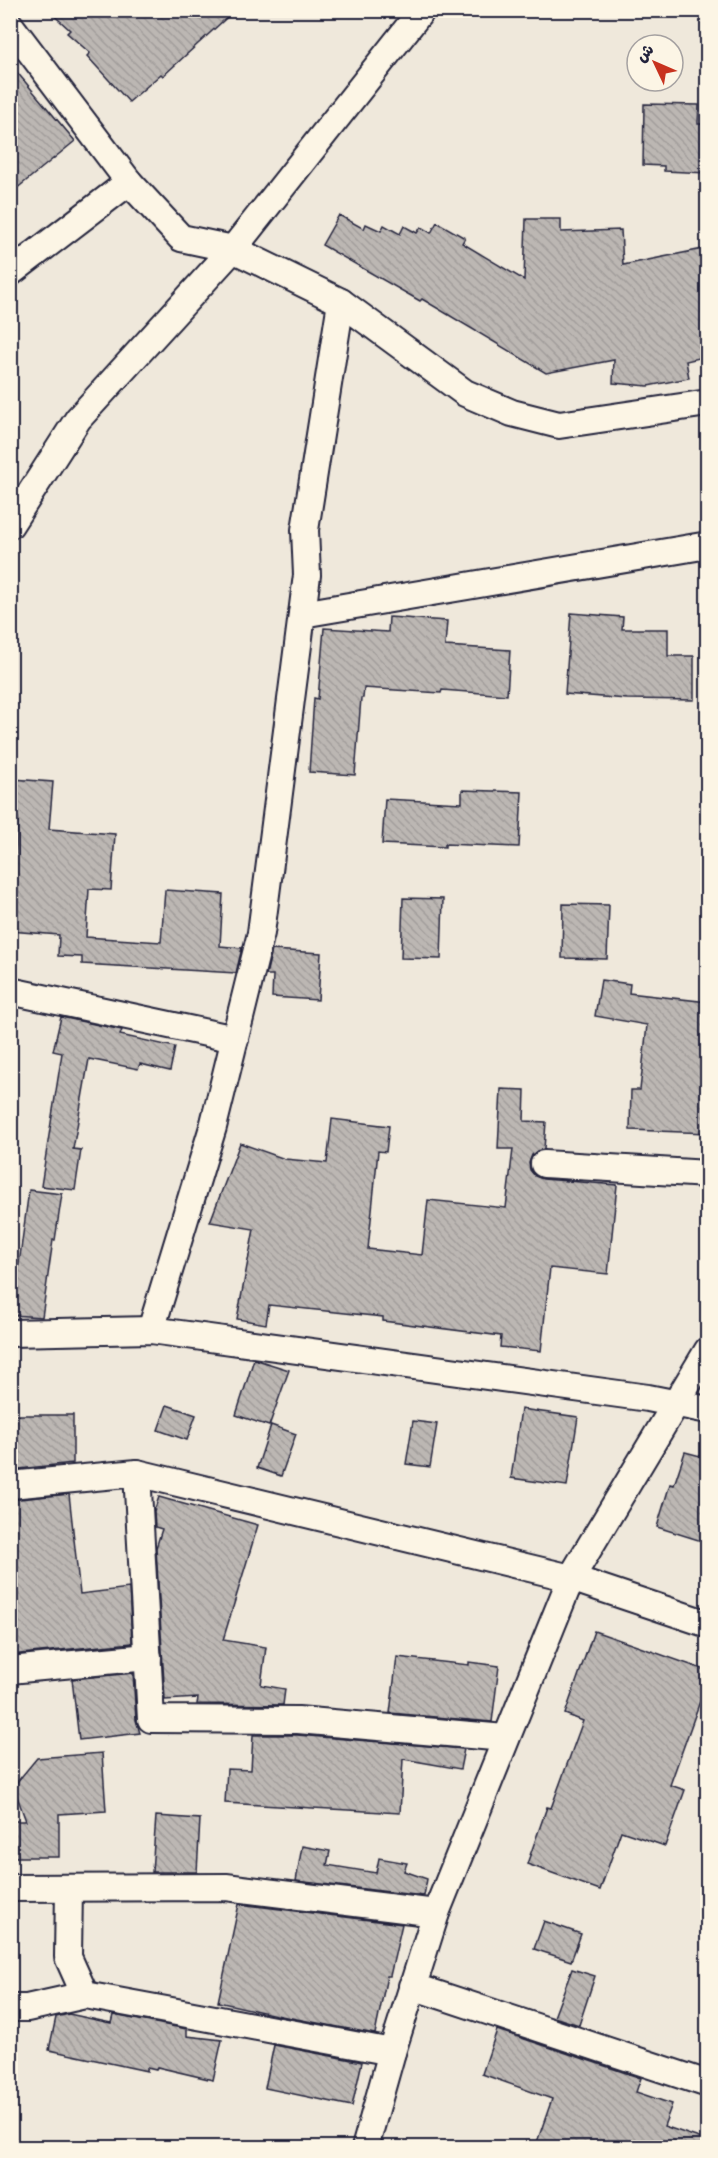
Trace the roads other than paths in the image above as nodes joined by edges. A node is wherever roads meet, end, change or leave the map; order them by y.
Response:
1 (422, 10) edge
2 (10, 25) edge
3 (129, 182) junction
4 (233, 249) junction
5 (10, 273) edge
6 (341, 302) junction
7 (708, 403) edge
8 (10, 525) edge
9 (708, 545) edge
10 (302, 614) junction
11 (10, 991) edge
12 (235, 1039) junction
13 (544, 1164) dead end
14 (708, 1174) edge
15 (151, 1330) junction
16 (10, 1333) edge
17 (708, 1350) edge
18 (676, 1404) junction
19 (708, 1410) edge
20 (137, 1473) junction
21 (10, 1485) edge
22 (571, 1578) junction
23 (708, 1624) edge
24 (148, 1657) junction
25 (10, 1670) edge
26 (505, 1738) junction
27 (10, 1888) edge
28 (69, 1888) junction
29 (436, 1913) junction
30 (412, 1986) junction
31 (85, 1995) junction
32 (10, 2008) edge
33 (392, 2052) junction
34 (708, 2084) edge
35 (365, 2148) edge

1 - 4 street
2 - 3 street
3 - 4 street
3 - 5 street
4 - 6 street
4 - 8 street
6 - 7 street
6 - 10 street
9 - 10 street
10 - 12 street
11 - 12 street
12 - 15 street
13 - 14 street
15 - 16 street
15 - 18 street
17 - 18 street
18 - 19 street
18 - 22 street
20 - 21 street
20 - 22 street
20 - 24 street
22 - 23 street
22 - 26 street
24 - 25 street
24 - 26 street
26 - 29 street
27 - 28 street
28 - 29 street
28 - 31 street
29 - 30 street
30 - 33 street
30 - 34 street
31 - 32 street
31 - 33 street
33 - 35 street

